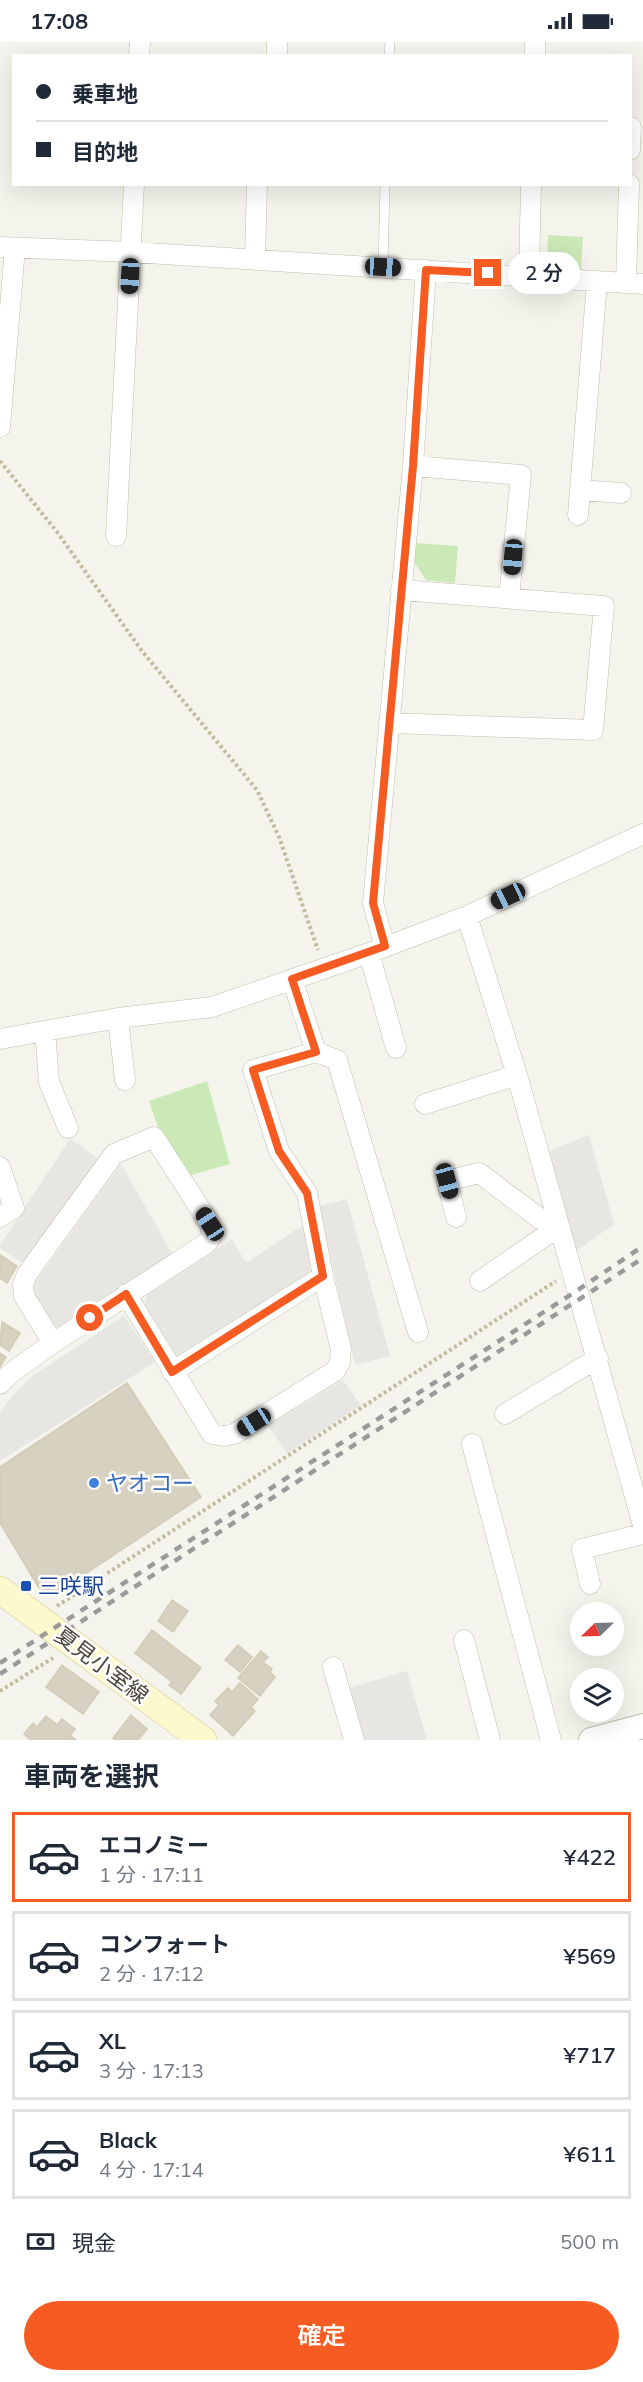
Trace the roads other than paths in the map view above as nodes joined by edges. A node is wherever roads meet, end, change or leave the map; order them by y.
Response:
1 (134, 186) edge
2 (257, 186) edge
3 (385, 186) edge
4 (531, 186) edge
5 (629, 186) edge
6 (7, 247) edge
7 (131, 252) junction
8 (255, 260) junction
9 (383, 267) junction
10 (426, 270) junction
11 (529, 275) junction
12 (597, 282) junction
13 (634, 283) edge
14 (0, 427) edge
15 (413, 466) junction
16 (580, 490) junction
17 (621, 492) dead end
18 (578, 515) dead end
19 (116, 536) dead end
20 (401, 590) junction
21 (509, 598) junction
22 (389, 723) junction
23 (643, 834) edge
24 (467, 916) junction
25 (377, 950) junction
26 (292, 979) junction
27 (118, 1018) junction
28 (45, 1031) junction
29 (0, 1039) edge
30 (396, 1048) dead end
31 (316, 1052) junction
32 (517, 1075) junction
33 (125, 1080) dead end
34 (424, 1104) dead end
35 (68, 1128) dead end
36 (0, 1167) edge
37 (0, 1216) edge
38 (456, 1216) dead end
39 (558, 1232) junction
40 (323, 1276) junction
41 (480, 1281) dead end
42 (126, 1294) junction
43 (418, 1332) dead end
44 (53, 1342) junction
45 (598, 1358) junction
46 (172, 1372) junction
47 (0, 1384) edge
48 (505, 1414) dead end
49 (472, 1444) dead end
50 (643, 1525) edge
51 (643, 1534) edge
52 (590, 1584) dead end
53 (0, 1590) edge
54 (464, 1640) dead end
55 (333, 1667) dead end
56 (643, 1726) edge
57 (203, 1740) edge
58 (354, 1740) edge
59 (490, 1740) edge
60 (551, 1740) edge
61 (591, 1740) edge

1 - 7 street
2 - 8 street
3 - 9 lane
4 - 11 street
5 - 13 street
6 - 7 street
6 - 14 street
7 - 8 street
7 - 19 street
8 - 9 street
9 - 10 street
10 - 11 street
10 - 15 street
11 - 12 street
12 - 13 street
12 - 16 street
15 - 20 street
15 - 21 street
16 - 17 street
16 - 18 street
20 - 21 street
20 - 22 street
21 - 22 street
22 - 25 street
23 - 24 street
24 - 25 street
24 - 32 street
25 - 26 street
25 - 30 street
26 - 27 street
26 - 31 street
27 - 28 street
27 - 33 street
28 - 29 street
28 - 35 street
31 - 40 street
31 - 43 street
32 - 34 street
32 - 39 street
36 - 37 street
38 - 39 street
39 - 41 street
39 - 45 street
40 - 46 street
40 - 46 street
42 - 44 street
42 - 44 street
42 - 46 street
44 - 47 street
45 - 48 street
45 - 50 street
49 - 60 street
51 - 52 street
53 - 57 main road, 夏見小室線
54 - 59 street
55 - 58 street
56 - 61 street

